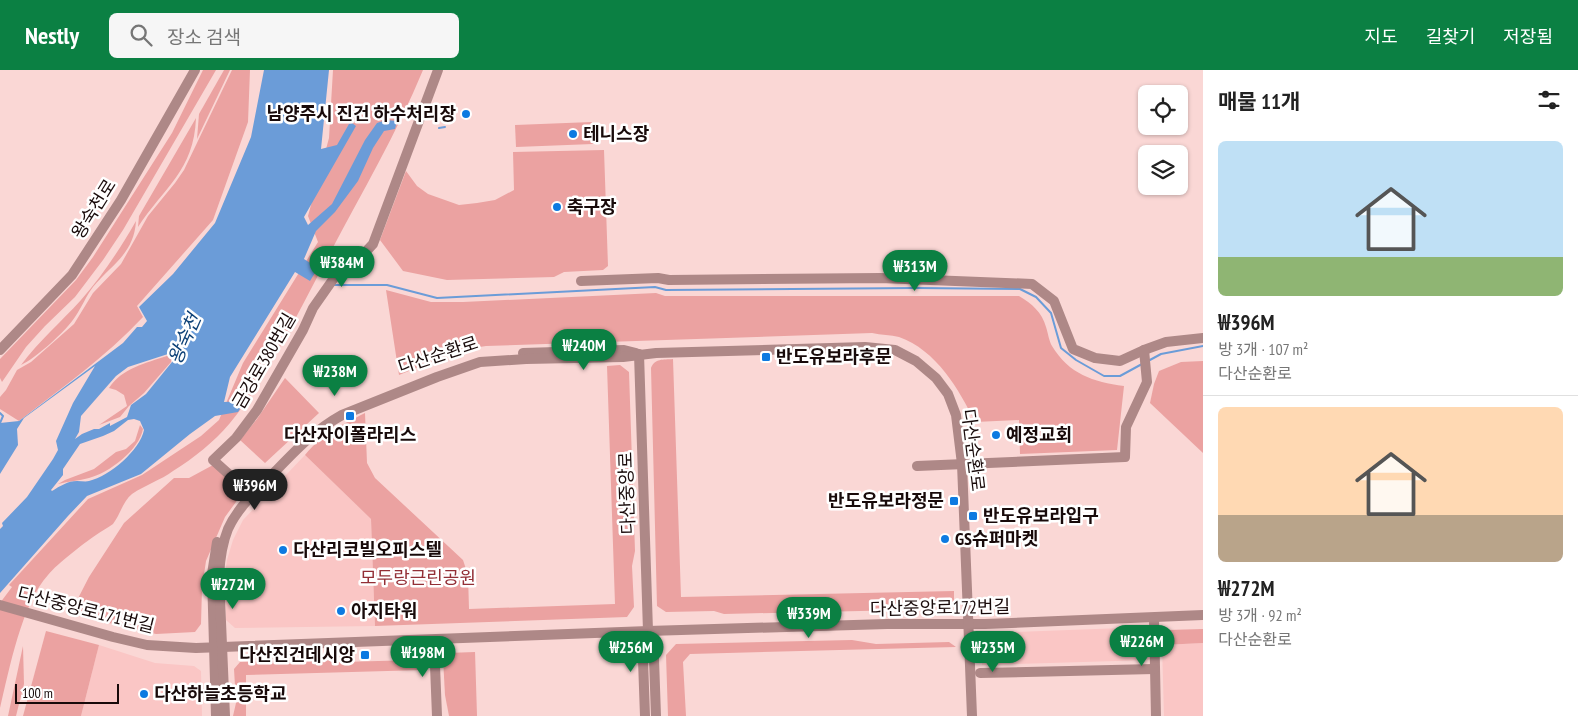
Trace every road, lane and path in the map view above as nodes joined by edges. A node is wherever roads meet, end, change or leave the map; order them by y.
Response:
1 (195, 70) edge
2 (438, 70) edge
3 (581, 281) dead end
4 (1203, 338) edge
5 (0, 350) edge
6 (1144, 350) junction
7 (639, 354) junction
8 (962, 464) junction
9 (916, 466) dead end
10 (250, 494) junction
11 (0, 605) edge
12 (1203, 615) edge
13 (1154, 618) junction
14 (969, 624) junction
15 (648, 631) junction
16 (434, 640) junction
17 (218, 647) junction
18 (971, 664) junction
19 (1154, 669) junction
20 (980, 673) junction
21 (971, 684) junction
22 (216, 716) edge
23 (225, 716) edge
24 (437, 716) edge
25 (645, 716) edge
26 (656, 716) edge
27 (972, 716) edge
28 (1156, 716) edge

1 - 5 street, 왕숙천로
2 - 10 street, 금강로380번길
3 - 6 street
4 - 6 street
6 - 8 street
7 - 8 street, 다산순환로
7 - 10 street, 다산순환로
7 - 15 street, 다산중앙로
8 - 9 street
8 - 14 street, 다산순환로
10 - 17 street, 다산순환로
11 - 17 street, 다산중앙로171번길
12 - 13 street, 다산중앙로172번길
13 - 14 street, 다산중앙로172번길
13 - 19 street
14 - 15 street, 다산중앙로172번길
14 - 18 street, 다산순환로
15 - 16 street, 다산중앙로171번길
15 - 25 street, 다산중앙로
15 - 26 street, 다산중앙로
16 - 17 street, 다산중앙로171번길
16 - 24 street
17 - 22 street, 다산순환로
17 - 23 street, 다산순환로
18 - 20 street
18 - 21 street, 다산순환로
19 - 20 street
19 - 28 street
20 - 21 street
21 - 27 street, 다산순환로

